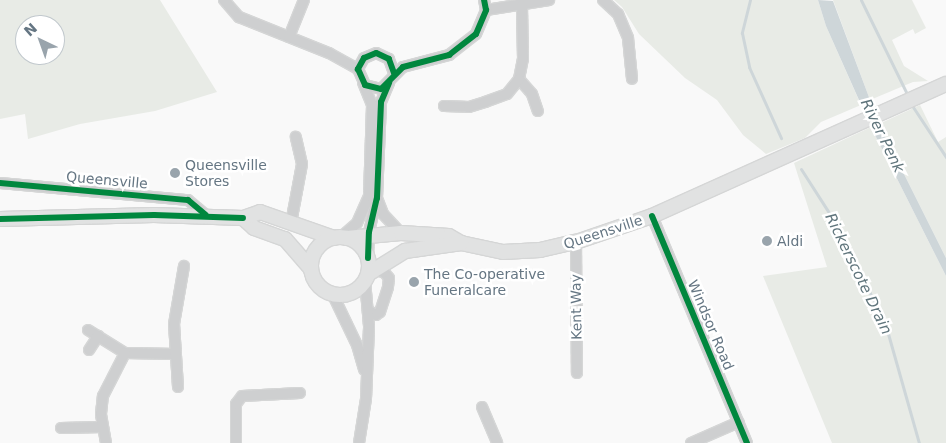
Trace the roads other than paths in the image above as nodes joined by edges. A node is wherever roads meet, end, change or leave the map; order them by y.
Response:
1 (224, 0) edge
2 (304, 0) edge
3 (549, 0) edge
4 (603, 0) edge
5 (485, 5) edge
6 (522, 6) junction
7 (289, 37) junction
8 (364, 58) junction
9 (389, 59) junction
10 (347, 62) junction
11 (403, 66) junction
12 (358, 69) junction
13 (394, 72) junction
14 (520, 79) junction
15 (632, 79) dead end
16 (362, 83) junction
17 (389, 84) junction
18 (946, 84) edge
19 (444, 106) dead end
20 (538, 111) dead end
21 (296, 137) dead end
22 (0, 183) edge
23 (377, 198) junction
24 (206, 215) junction
25 (652, 216) junction
26 (243, 218) junction
27 (0, 219) edge
28 (291, 223) junction
29 (401, 233) junction
30 (341, 238) junction
31 (368, 238) junction
32 (576, 242) junction
33 (461, 243) junction
34 (184, 266) dead end
35 (310, 268) junction
36 (369, 271) junction
37 (332, 295) junction
38 (369, 311) junction
39 (88, 330) dead end
40 (98, 336) junction
41 (89, 350) dead end
42 (125, 353) junction
43 (176, 354) junction
44 (577, 373) dead end
45 (366, 379) junction
46 (178, 387) dead end
47 (300, 393) dead end
48 (482, 407) dead end
49 (739, 422) junction
50 (103, 427) junction
51 (61, 428) dead end
52 (106, 443) edge
53 (236, 443) edge
54 (359, 443) edge
55 (497, 443) edge
56 (691, 443) edge
57 (747, 443) edge

1 - 7 street
2 - 7 street
3 - 6 street
4 - 15 street
5 - 6 street
5 - 11 street
6 - 14 street
7 - 10 street
8 - 9 street
8 - 10 street
8 - 12 street
9 - 11 street
9 - 13 street
10 - 12 street
11 - 13 street
12 - 16 street
13 - 17 street
14 - 19 street
14 - 20 street
16 - 17 street
16 - 30 street
17 - 23 street
18 - 25 highway, Queensville
21 - 28 street
22 - 24 street, Queensville
23 - 29 street
23 - 31 street
24 - 26 highway
24 - 27 highway
25 - 32 highway, Queensville
25 - 49 street, Windsor Road
26 - 28 highway
26 - 35 highway
28 - 30 highway
29 - 31 highway, Queensville
29 - 33 highway, Queensville
30 - 31 highway, Queensville
30 - 35 highway
30 - 36 highway
31 - 36 street
32 - 33 highway, Queensville
32 - 44 street, Kent Way
33 - 36 highway
34 - 43 street
35 - 37 highway
36 - 37 highway
36 - 38 street
36 - 38 street
37 - 45 street
38 - 45 street
39 - 40 street
40 - 41 street
40 - 42 street
42 - 43 street
42 - 50 street
43 - 46 street
45 - 54 street
47 - 53 street
48 - 55 street
49 - 56 street
49 - 57 street, Windsor Road
50 - 51 street
50 - 52 street

